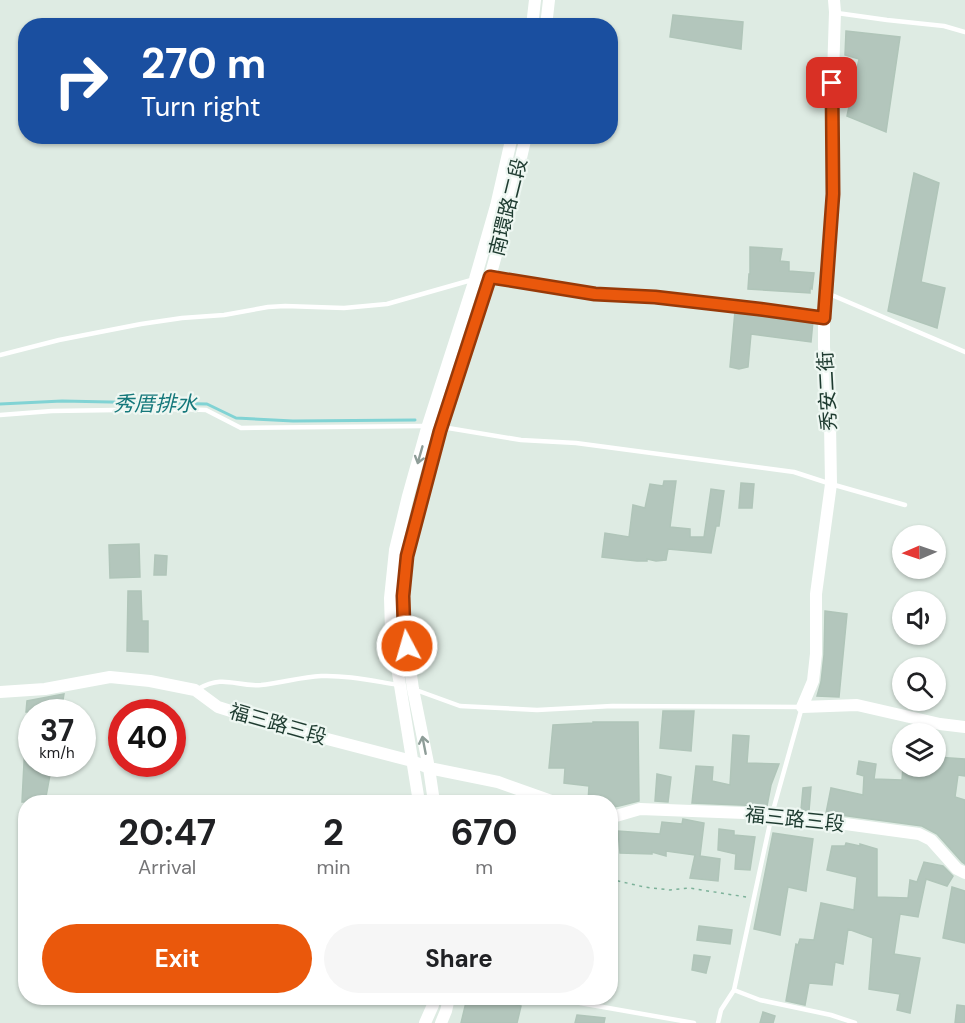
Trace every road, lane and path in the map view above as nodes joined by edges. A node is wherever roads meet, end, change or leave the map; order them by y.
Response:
1 (535, 0) edge
2 (549, 0) edge
3 (834, 6) edge
4 (533, 18) edge
5 (547, 18) edge
6 (965, 32) edge
7 (510, 144) edge
8 (524, 144) edge
9 (490, 277) junction
10 (475, 279) junction
11 (826, 293) junction
12 (824, 318) junction
13 (965, 352) edge
14 (0, 355) edge
15 (0, 415) edge
16 (428, 426) junction
17 (442, 427) junction
18 (831, 484) junction
19 (905, 505) dead end
20 (399, 685) junction
21 (413, 689) junction
22 (195, 690) junction
23 (0, 692) edge
24 (802, 707) junction
25 (965, 727) edge
26 (412, 761) junction
27 (429, 768) junction
28 (418, 795) edge
29 (433, 795) edge
30 (534, 795) edge
31 (618, 814) edge
32 (772, 814) junction
33 (965, 873) edge
34 (618, 881) edge
35 (754, 899) junction
36 (734, 990) junction
37 (433, 1005) edge
38 (447, 1005) edge
39 (591, 1005) edge
40 (852, 1022) edge
41 (425, 1023) edge
42 (441, 1023) edge
43 (694, 1023) edge
44 (718, 1023) edge

1 - 4 street
2 - 5 street
3 - 6 lane
3 - 11 street, 秀安二街
7 - 10 street, 南環路二段
8 - 9 street, 南環路二段
9 - 10 lane
9 - 12 lane
9 - 17 street, 南環路二段
10 - 14 lane
10 - 16 street, 南環路二段
11 - 12 street, 秀安二街
11 - 13 lane
12 - 18 street, 秀安二街
15 - 16 lane
16 - 17 lane
16 -> 20 street, 南環路二段
17 - 18 lane
17 - 21 street, 南環路二段
18 - 19 lane
18 - 24 street, 秀安二街
20 - 21 lane
20 - 22 lane
20 - 26 street, 南環路二段
21 - 24 lane
27 -> 21 street, 南環路二段
22 - 23 street, 福三路三段
22 - 26 street, 福三路三段
24 - 25 street
24 - 32 lane
26 - 27 street, 福三路三段
26 - 28 street, 南環路二段
27 - 29 street, 南環路二段
27 - 30 street, 福三路三段
31 - 32 street, 福三路三段
32 - 33 street, 福三路三段
32 - 35 lane
34 - 35 path
35 - 36 lane
36 - 40 lane
36 - 44 lane
37 - 41 street
38 - 42 street
39 - 43 lane

